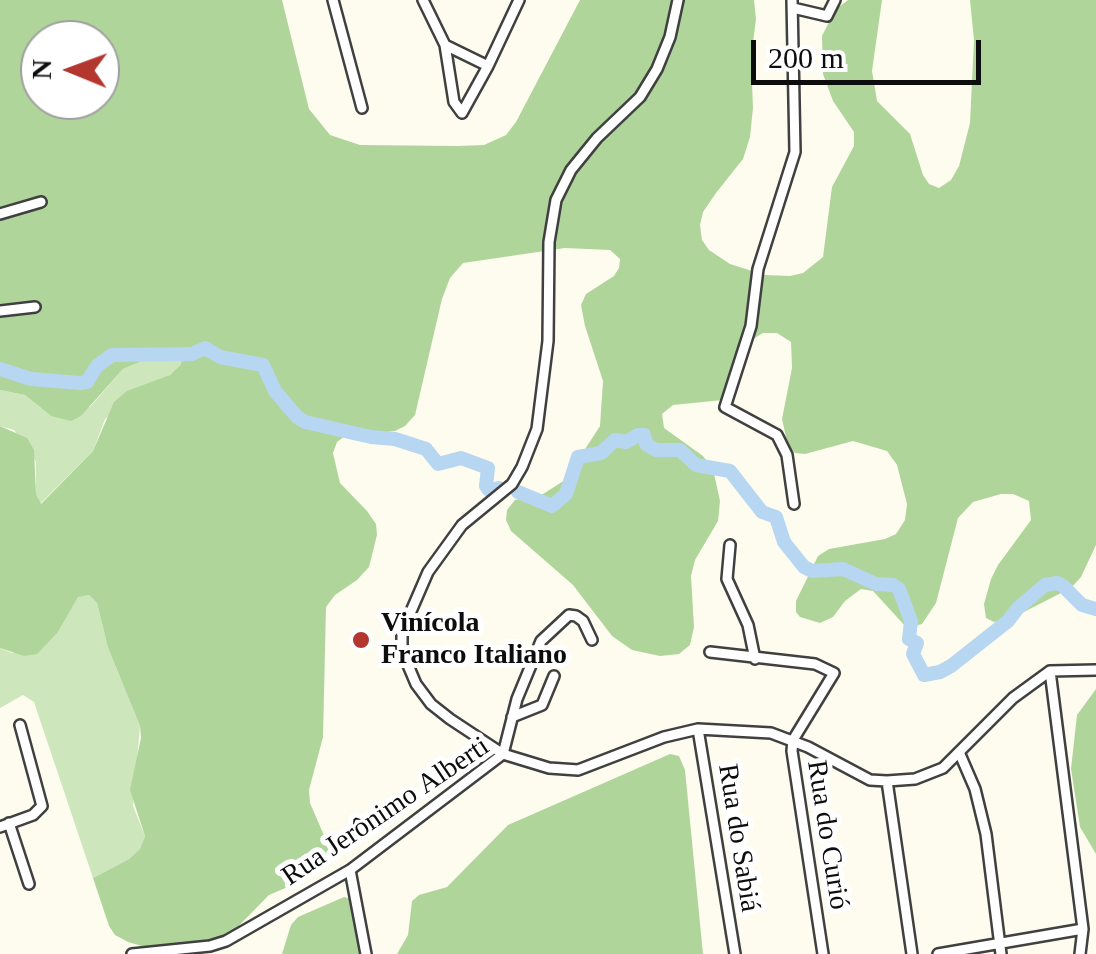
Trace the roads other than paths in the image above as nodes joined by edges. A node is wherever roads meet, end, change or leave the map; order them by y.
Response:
1 (333, 0) edge
2 (423, 0) edge
3 (520, 0) edge
4 (678, 0) edge
5 (835, 0) edge
6 (793, 4) edge
7 (445, 45) junction
8 (488, 66) junction
9 (362, 108) dead end
10 (41, 202) dead end
11 (0, 214) edge
12 (35, 307) dead end
13 (0, 311) edge
14 (794, 504) dead end
15 (730, 545) dead end
16 (592, 640) dead end
17 (710, 652) dead end
18 (755, 658) junction
19 (1096, 670) edge
20 (1050, 672) junction
21 (554, 676) dead end
22 (512, 718) junction
23 (20, 725) dead end
24 (698, 729) junction
25 (793, 740) junction
26 (959, 752) junction
27 (503, 754) junction
28 (887, 781) junction
29 (5, 825) edge
30 (350, 870) junction
31 (29, 884) dead end
32 (1083, 929) junction
33 (1000, 949) edge
34 (168, 951) edge
35 (132, 954) edge
36 (366, 954) edge
37 (734, 954) edge
38 (823, 954) edge
39 (912, 954) edge
40 (938, 954) edge
41 (1080, 954) edge

1 - 9 street
2 - 7 street
3 - 8 street
4 - 27 street
5 - 6 street
6 - 14 street
7 - 8 street
7 - 8 street
10 - 11 street
12 - 13 street
15 - 18 street
16 - 22 street
17 - 18 street
18 - 25 street, Rua do Curió
19 - 20 street
20 - 26 street, Rua Jerônimo Alberti
20 - 32 street
21 - 22 street
22 - 27 street
23 - 29 street
24 - 25 street, Rua Jerônimo Alberti
24 - 27 street, Rua Jerônimo Alberti
24 - 37 street, Rua do Sabiá
25 - 28 street, Rua Jerônimo Alberti
25 - 38 street, Rua do Curió
26 - 28 street, Rua Jerônimo Alberti
26 - 33 street
27 - 30 street, Rua Jerônimo Alberti
28 - 39 street
29 - 31 street
30 - 34 street, Rua Jerônimo Alberti
30 - 36 street
32 - 33 street
32 - 41 street
33 - 40 street
34 - 35 street, Rua Jerônimo Alberti

